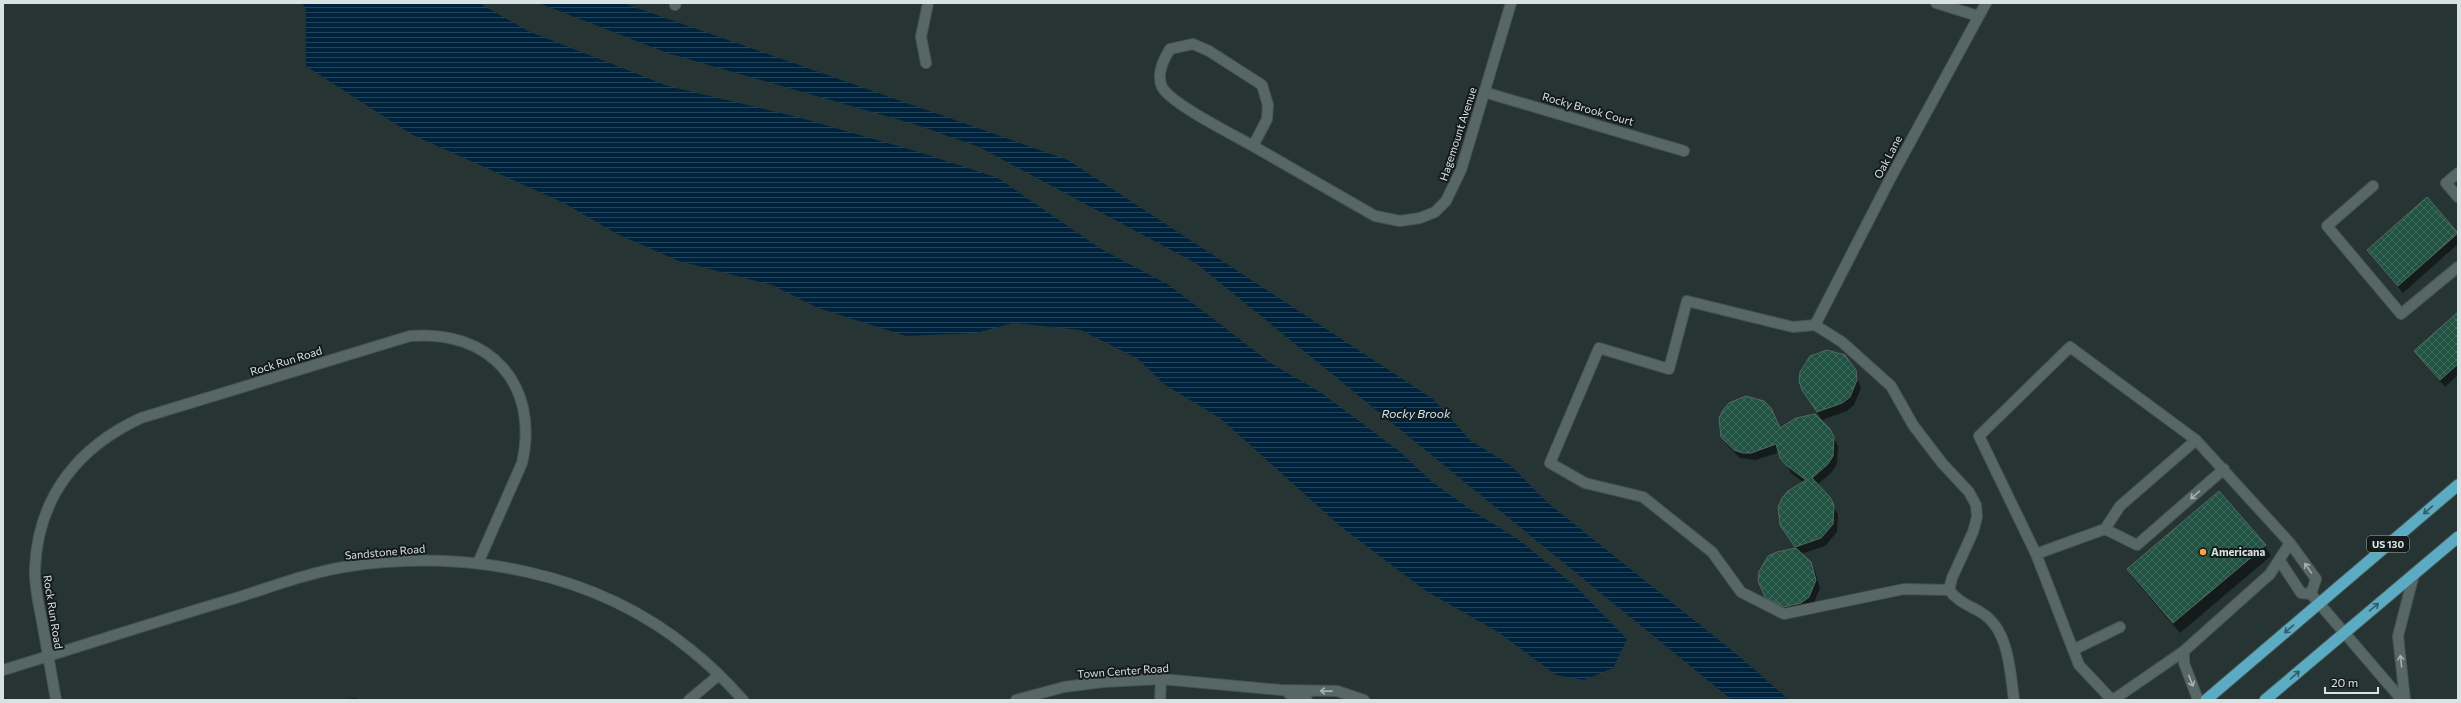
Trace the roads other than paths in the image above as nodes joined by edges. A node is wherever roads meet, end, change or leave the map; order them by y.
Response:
1 (928, 3) edge
2 (1511, 3) edge
3 (1936, 3) edge
4 (1986, 3) edge
5 (1978, 16) junction
6 (926, 63) dead end
7 (1484, 92) junction
8 (1253, 146) junction
9 (1684, 151) dead end
10 (2458, 173) edge
11 (2373, 186) dead end
12 (2458, 197) edge
13 (2458, 267) edge
14 (1815, 325) junction
15 (2196, 440) junction
16 (2224, 469) junction
17 (2458, 484) edge
18 (2105, 529) junction
19 (2458, 537) edge
20 (2290, 543) junction
21 (2036, 554) junction
22 (2280, 560) junction
23 (478, 563) junction
24 (2414, 574) junction
25 (1949, 590) junction
26 (2315, 599) junction
27 (2120, 627) dead end
28 (2344, 632) junction
29 (2073, 650) junction
30 (2184, 651) junction
31 (48, 656) junction
32 (3, 670) edge
33 (719, 674) junction
34 (1161, 679) junction
35 (1281, 690) junction
36 (56, 700) edge
37 (689, 700) edge
38 (743, 700) edge
39 (1016, 700) edge
40 (1160, 700) edge
41 (1307, 700) edge
42 (1364, 700) edge
43 (2014, 700) edge
44 (2113, 700) edge
45 (2198, 700) edge
46 (2206, 700) edge
47 (2266, 700) edge
48 (2404, 700) edge

1 - 6 street
2 - 7 street, Hagemount Avenue
3 - 5 street
4 - 5 street, Oak Lane
5 - 14 street, Oak Lane
7 - 8 street, Hagemount Avenue
7 - 9 street, Rocky Brook Court
8 - 8 street, Hagemount Avenue
10 - 12 street
11 - 13 street
14 - 25 street
14 - 25 street
15 - 16 street
15 - 18 street
15 - 21 street
16 -> 18 street
16 - 20 street
17 -> 26 highway, US 130
18 - 21 street
19 - 24 highway
20 - 22 street
26 -> 20 street
21 - 29 street
22 - 26 street
22 - 30 street
23 - 31 street, Sandstone Road
23 - 31 street, Rock Run Road
23 - 33 street, Sandstone Road
28 -> 24 highway
48 -> 24 street
25 - 43 street
26 - 28 street
26 -> 46 highway, US 130
27 - 29 street
47 -> 28 highway
28 - 48 street
29 - 44 street
30 - 44 street
30 -> 45 street
31 - 32 street, Sandstone Road
31 - 36 street, Rock Run Road
33 - 37 street
33 - 38 street, Sandstone Road
34 - 35 street, Town Center Road
34 - 39 street, Town Center Road
34 - 40 street
35 - 41 street, Town Center Road
42 -> 35 street, Town Center Road

